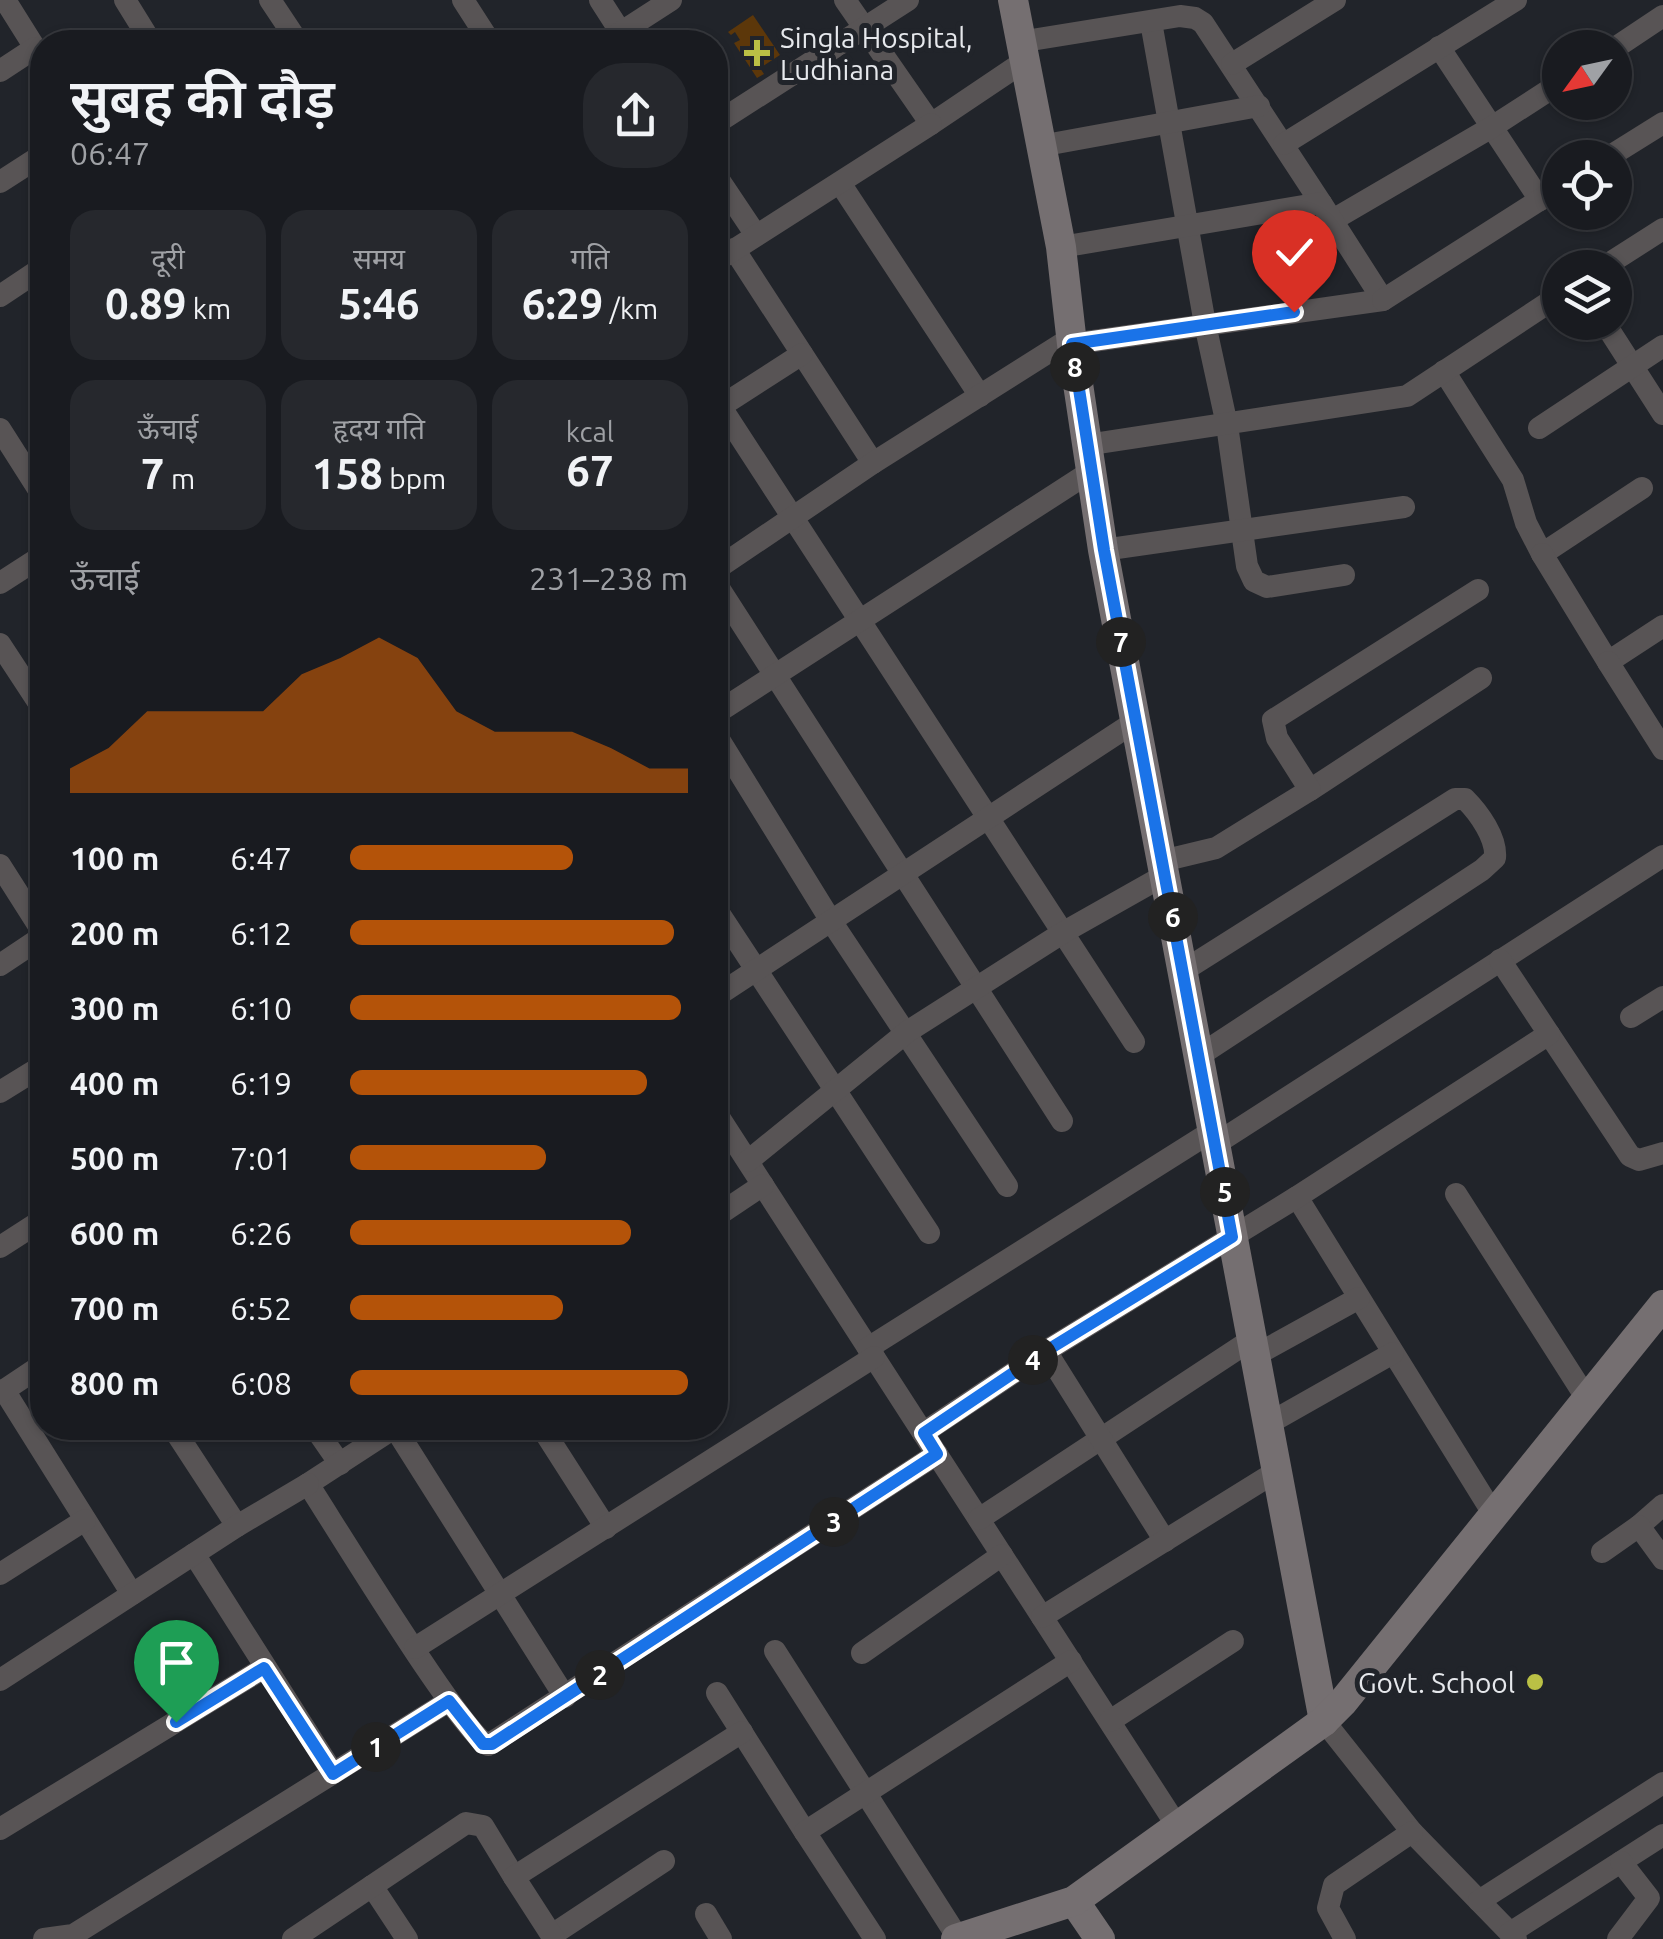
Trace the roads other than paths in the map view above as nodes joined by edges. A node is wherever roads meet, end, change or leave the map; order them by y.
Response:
1 (5, 0) edge
2 (125, 0) edge
3 (270, 0) edge
4 (463, 0) edge
5 (600, 0) edge
6 (671, 0) edge
7 (845, 0) edge
8 (908, 0) edge
9 (1012, 0) edge
10 (1335, 0) edge
11 (1516, 0) edge
12 (1663, 16) edge
13 (1152, 22) junction
14 (864, 29) junction
15 (144, 30) edge
16 (290, 30) edge
17 (482, 30) edge
18 (614, 30) edge
19 (630, 30) edge
20 (1632, 37) edge
21 (30, 40) edge
22 (1439, 47) junction
23 (1021, 52) junction
24 (30, 58) edge
25 (1232, 64) junction
26 (0, 71) edge
27 (1542, 95) edge
28 (1259, 106) junction
29 (728, 116) edge
30 (1663, 123) edge
31 (931, 124) junction
32 (1170, 124) junction
33 (1492, 127) junction
34 (1632, 143) edge
35 (1284, 144) junction
36 (1040, 146) junction
37 (30, 163) edge
38 (0, 182) edge
39 (840, 182) junction
40 (1542, 184) edge
41 (728, 193) edge
42 (1542, 198) edge
43 (1326, 212) junction
44 (1188, 226) junction
45 (1663, 229) edge
46 (756, 235) junction
47 (1061, 248) junction
48 (1630, 250) edge
49 (728, 254) edge
50 (728, 260) edge
51 (30, 276) edge
52 (0, 296) edge
53 (1382, 300) junction
54 (1542, 307) edge
55 (1205, 324) junction
56 (1615, 340) edge
57 (1071, 341) junction
58 (1663, 346) edge
59 (802, 354) junction
60 (1632, 366) junction
61 (1444, 371) junction
62 (980, 396) junction
63 (728, 398) edge
64 (1663, 414) edge
65 (728, 421) edge
66 (1227, 425) junction
67 (0, 428) edge
68 (1539, 428) dead end
69 (1088, 458) junction
70 (873, 463) junction
71 (30, 477) edge
72 (1642, 488) dead end
73 (1404, 506) dead end
74 (795, 517) junction
75 (1240, 530) junction
76 (1104, 550) junction
77 (1542, 554) junction
78 (30, 561) edge
79 (728, 561) edge
80 (4, 572) edge
81 (1344, 575) dead end
82 (1478, 590) dead end
83 (728, 602) edge
84 (858, 622) junction
85 (1663, 626) edge
86 (0, 644) edge
87 (1608, 662) junction
88 (775, 676) junction
89 (1481, 678) dead end
90 (30, 690) edge
91 (728, 706) edge
92 (1136, 721) junction
93 (1663, 750) edge
94 (728, 754) edge
95 (1310, 790) junction
96 (986, 819) junction
97 (1663, 856) edge
98 (0, 866) edge
99 (1164, 868) junction
100 (903, 874) junction
101 (30, 915) edge
102 (831, 920) junction
103 (728, 927) edge
104 (1064, 932) junction
105 (30, 943) edge
106 (1500, 960) junction
107 (0, 965) edge
108 (755, 970) junction
109 (1184, 972) junction
110 (728, 988) edge
111 (976, 988) junction
112 (1663, 997) edge
113 (1631, 1017) dead end
114 (907, 1032) junction
115 (1549, 1034) junction
116 (1134, 1042) dead end
117 (1200, 1055) junction
118 (30, 1073) edge
119 (836, 1090) junction
120 (0, 1092) edge
121 (1062, 1121) dead end
122 (728, 1131) edge
123 (1215, 1136) junction
124 (1663, 1153) edge
125 (748, 1162) junction
126 (763, 1185) junction
127 (1007, 1186) dead end
128 (1456, 1194) dead end
129 (1297, 1198) junction
130 (728, 1208) edge
131 (30, 1228) edge
132 (929, 1233) dead end
133 (1232, 1237) junction
134 (0, 1247) edge
135 (1359, 1298) junction
136 (1663, 1305) edge
137 (1252, 1348) junction
138 (1046, 1351) junction
139 (871, 1352) junction
140 (1394, 1353) junction
141 (30, 1374) edge
142 (2, 1392) edge
143 (1587, 1399) junction
144 (1266, 1424) junction
145 (924, 1433) junction
146 (30, 1435) edge
147 (1100, 1437) junction
148 (33, 1440) edge
149 (181, 1440) edge
150 (324, 1440) edge
151 (377, 1440) edge
152 (403, 1440) edge
153 (550, 1440) edge
154 (937, 1454) junction
155 (340, 1464) junction
156 (1278, 1471) junction
157 (308, 1484) junction
158 (1663, 1505) edge
159 (1494, 1515) junction
160 (978, 1519) junction
161 (85, 1520) junction
162 (237, 1526) junction
163 (1640, 1526) junction
164 (606, 1528) junction
165 (1165, 1540) junction
166 (1602, 1552) dead end
167 (194, 1554) junction
168 (1002, 1555) junction
169 (1663, 1559) edge
170 (0, 1574) edge
171 (132, 1594) junction
172 (500, 1595) junction
173 (1042, 1617) junction
174 (1233, 1641) dead end
175 (415, 1648) junction
176 (776, 1651) dead end
177 (862, 1653) dead end
178 (1071, 1661) junction
179 (264, 1668) junction
180 (0, 1680) edge
181 (717, 1693) dead end
182 (566, 1697) junction
183 (449, 1701) junction
184 (1110, 1721) junction
185 (1324, 1721) junction
186 (742, 1732) junction
187 (333, 1774) junction
188 (1663, 1783) edge
189 (867, 1794) junction
190 (1177, 1826) junction
191 (0, 1829) edge
192 (805, 1832) junction
193 (1412, 1832) junction
194 (1663, 1835) edge
195 (664, 1862) dead end
196 (1620, 1862) junction
197 (514, 1877) junction
198 (372, 1886) junction
199 (1074, 1901) junction
200 (1479, 1901) junction
201 (706, 1914) dead end
202 (1513, 1936) edge
203 (553, 1937) edge
204 (44, 1939) edge
205 (293, 1939) edge
206 (407, 1939) edge
207 (721, 1939) edge
208 (875, 1939) edge
209 (957, 1939) edge
210 (1100, 1939) edge
211 (1344, 1939) edge
212 (1618, 1939) edge

1 - 21 street
2 - 15 street
3 - 16 street
4 - 17 street
5 - 18 street
6 - 19 street
7 - 14 street
8 - 14 street
9 - 23 street
10 - 25 street
11 - 22 street
12 - 20 street
13 - 23 street
13 - 25 street
13 - 32 street
14 - 29 street
14 - 31 street
22 - 33 street
22 - 35 street
23 - 31 street
23 - 36 street
24 - 26 street
25 - 28 street
27 - 33 street
28 - 32 street
28 - 35 street
30 - 34 street
31 - 39 street
32 - 36 street
32 - 44 street
33 - 40 street
33 - 43 street
35 - 43 street
36 - 47 street
37 - 38 street
39 - 46 street
39 - 62 street
41 - 46 street
42 - 53 street
43 - 44 street
43 - 53 street
44 - 47 street
44 - 55 street
45 - 48 street
46 - 49 street
47 - 57 street
50 - 59 street
51 - 52 street
53 - 55 street
54 - 61 street
55 - 57 street
55 - 66 street
56 - 60 street
57 - 62 street
57 - 69 street
58 - 60 street
59 - 63 street
59 - 70 street
60 - 64 street
60 - 68 street
61 - 66 street
61 - 77 street
62 - 70 street
65 - 74 street
66 - 69 street
66 - 75 street
67 - 71 street
69 - 76 street
69 - 84 street
70 - 74 street
72 - 77 street
73 - 75 street
74 - 79 street
74 - 84 street
75 - 76 street
75 - 81 street
76 - 92 street
77 - 87 street
78 - 80 street
82 - 95 street
83 - 88 street
84 - 88 street
84 - 96 street
85 - 87 street
86 - 90 street
87 - 93 street
88 - 91 street
88 - 100 street
89 - 95 street
92 - 96 street
92 - 99 street
94 - 102 street
95 - 99 street
96 - 100 street
96 - 104 street
97 - 106 street
98 - 101 street
99 - 104 street
99 - 109 street
100 - 102 street
100 - 111 street
102 - 108 street
102 - 114 street
103 - 108 street
104 - 111 street
104 - 116 street
105 - 107 street
106 - 115 street
106 - 123 street
108 - 110 street
108 - 119 street
109 - 117 street
109 - 117 street
111 - 114 street
111 - 121 street
112 - 113 street
114 - 119 street
114 - 127 street
115 - 124 street
115 - 129 street
117 - 123 street
118 - 120 street
119 - 125 street
119 - 132 street
122 - 125 street
123 - 133 street
123 - 139 street
125 - 126 street
126 - 130 street
126 - 139 street
128 - 143 street
129 - 133 street
129 - 135 street
131 - 134 street
133 - 137 street
133 - 138 street
135 - 137 street
135 - 140 street
136 - 143 street
137 - 144 street
137 - 147 street
138 - 145 street
138 - 147 street
139 - 145 street
139 - 164 street
140 - 144 street
140 - 159 street
141 - 142 street
142 - 146 street
143 - 159 street
144 - 156 street
145 - 154 street
147 - 160 street
147 - 165 street
148 - 161 street
149 - 162 street
150 - 155 street
151 - 155 street
152 - 172 street
153 - 164 street
154 - 160 street
154 - 182 street
155 - 157 street
156 - 165 street
156 - 185 street
157 - 162 street
157 - 175 street
158 - 163 street
159 - 185 street
160 - 168 street
161 - 170 street
161 - 171 street
162 - 167 street
163 - 166 street
163 - 169 street
164 - 172 street
165 - 173 street
167 - 171 street
167 - 179 street
168 - 173 street
168 - 177 street
171 - 180 street
172 - 175 street
172 - 182 street
173 - 178 street
174 - 184 street
175 - 183 street
176 - 189 street
178 - 184 street
178 - 189 street
179 - 187 street
179 - 191 street
181 - 186 street
182 - 183 street
183 - 187 street
184 - 190 street
185 - 190 street
185 - 193 street
186 - 192 street
186 - 197 street
187 - 204 street
188 - 200 street
189 - 192 street
189 - 209 street
190 - 199 street
192 - 208 street
193 - 200 street
193 - 211 street
194 - 196 street
195 - 203 street
196 - 202 street
196 - 212 street
197 - 198 street
197 - 203 street
198 - 205 street
198 - 206 street
199 - 209 street
199 - 210 street
200 - 202 street
201 - 207 street

